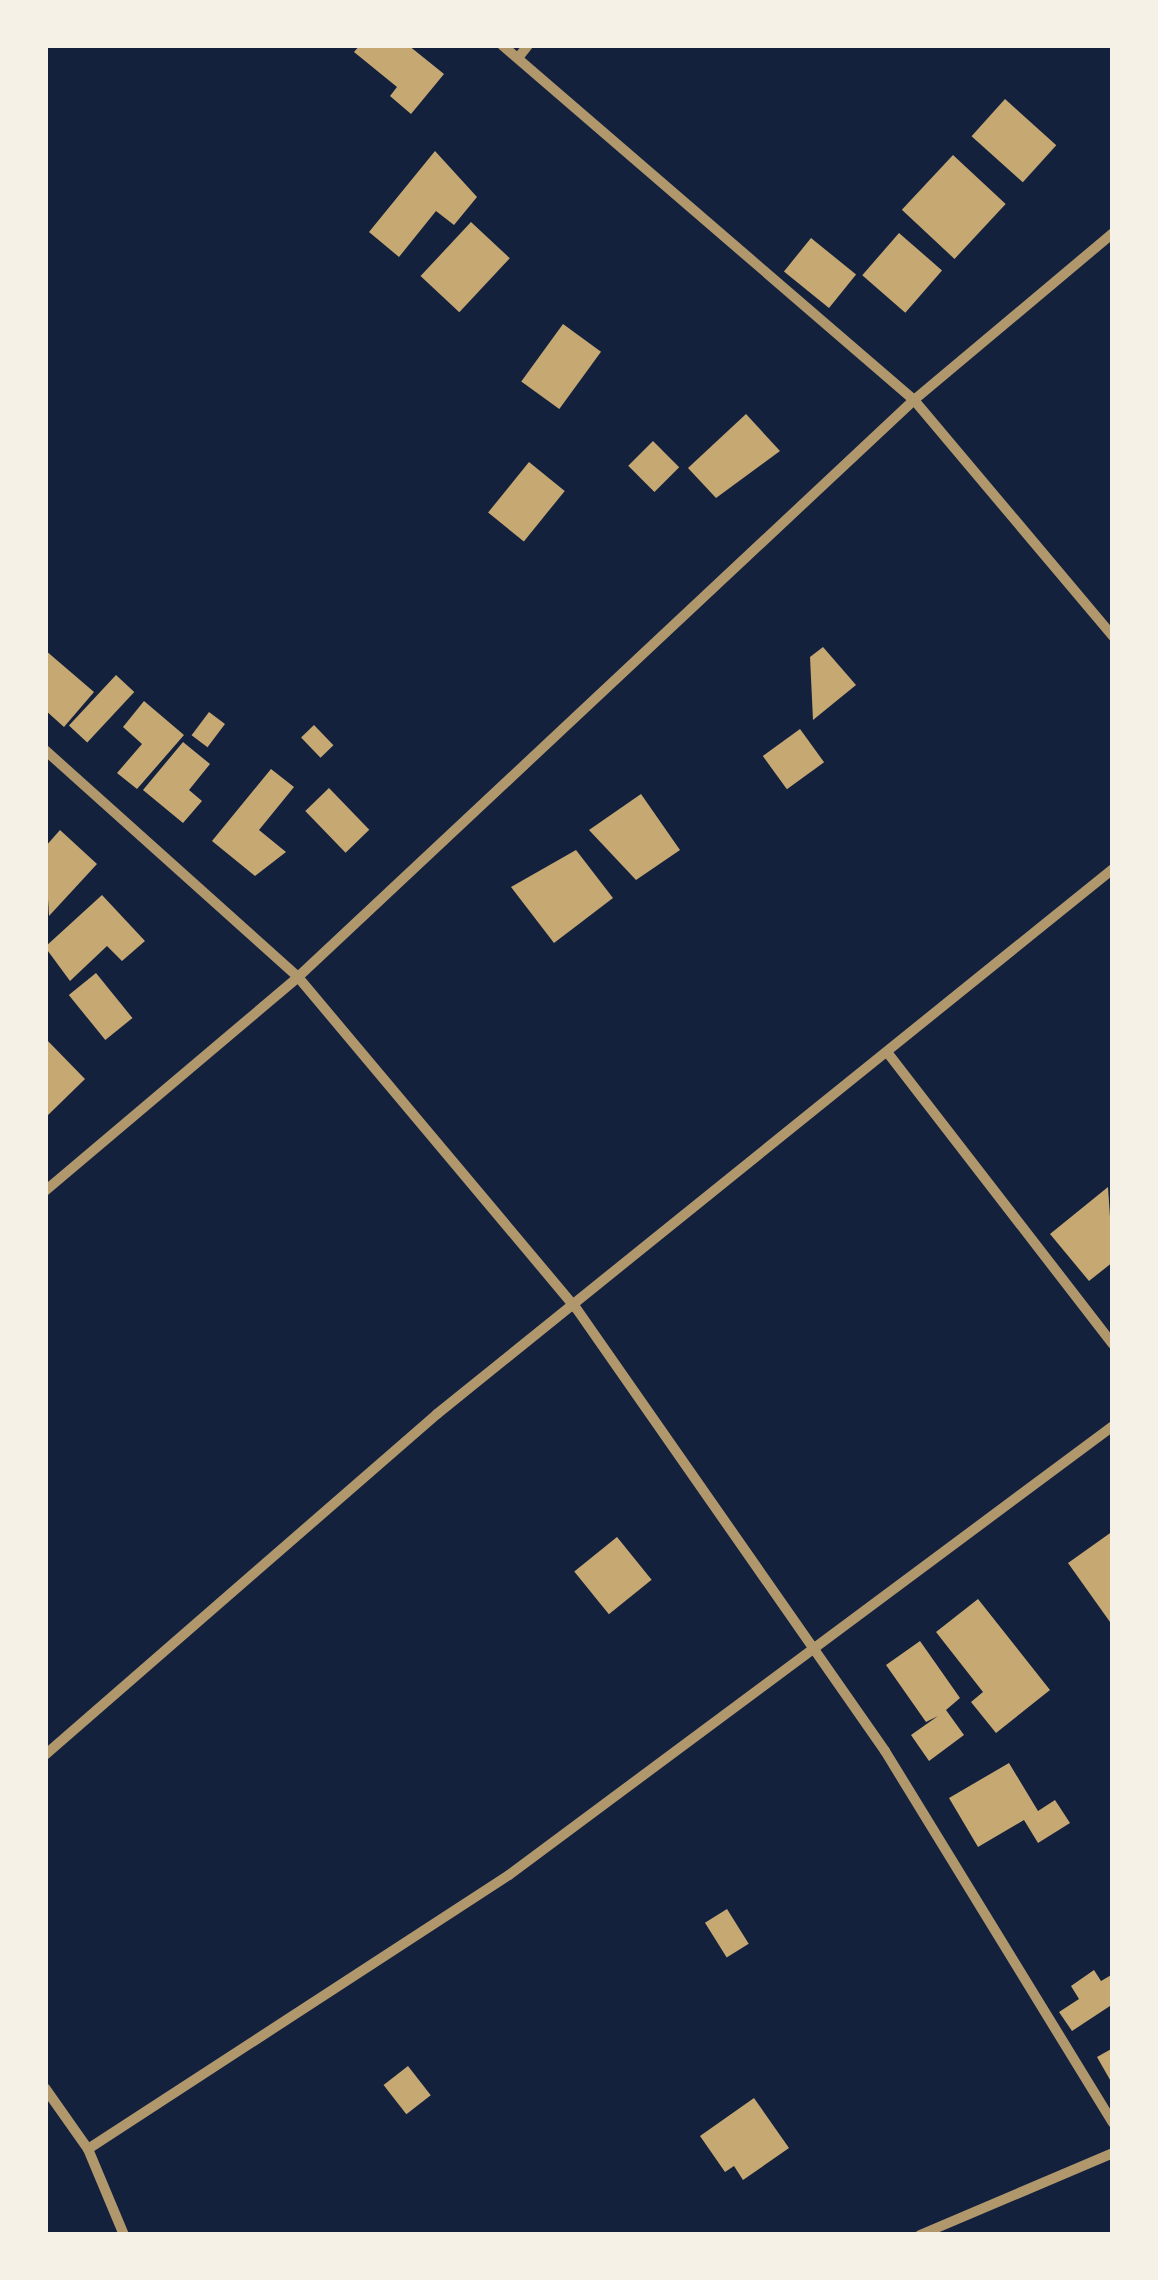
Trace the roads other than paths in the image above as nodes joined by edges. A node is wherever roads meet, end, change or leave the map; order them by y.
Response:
1 (502, 45) edge
2 (528, 45) edge
3 (518, 58) junction
4 (1113, 233) edge
5 (914, 400) junction
6 (1113, 636) edge
7 (45, 750) edge
8 (1113, 869) edge
9 (298, 977) junction
10 (886, 1052) junction
11 (45, 1191) edge
12 (573, 1305) junction
13 (1113, 1344) edge
14 (1113, 1426) edge
15 (814, 1650) junction
16 (45, 1755) edge
17 (45, 2088) edge
18 (1113, 2123) edge
19 (88, 2149) junction
20 (1113, 2153) edge
21 (124, 2235) edge
22 (920, 2235) edge

1 - 3 street
2 - 3 street
3 - 5 street
4 - 5 street
5 - 6 street
5 - 9 street
7 - 9 street
8 - 10 street
9 - 11 street
9 - 12 street
10 - 12 street
10 - 13 street
12 - 15 street
12 - 16 street
14 - 15 street
15 - 18 street
15 - 19 street
17 - 19 street
19 - 21 street
20 - 22 street

